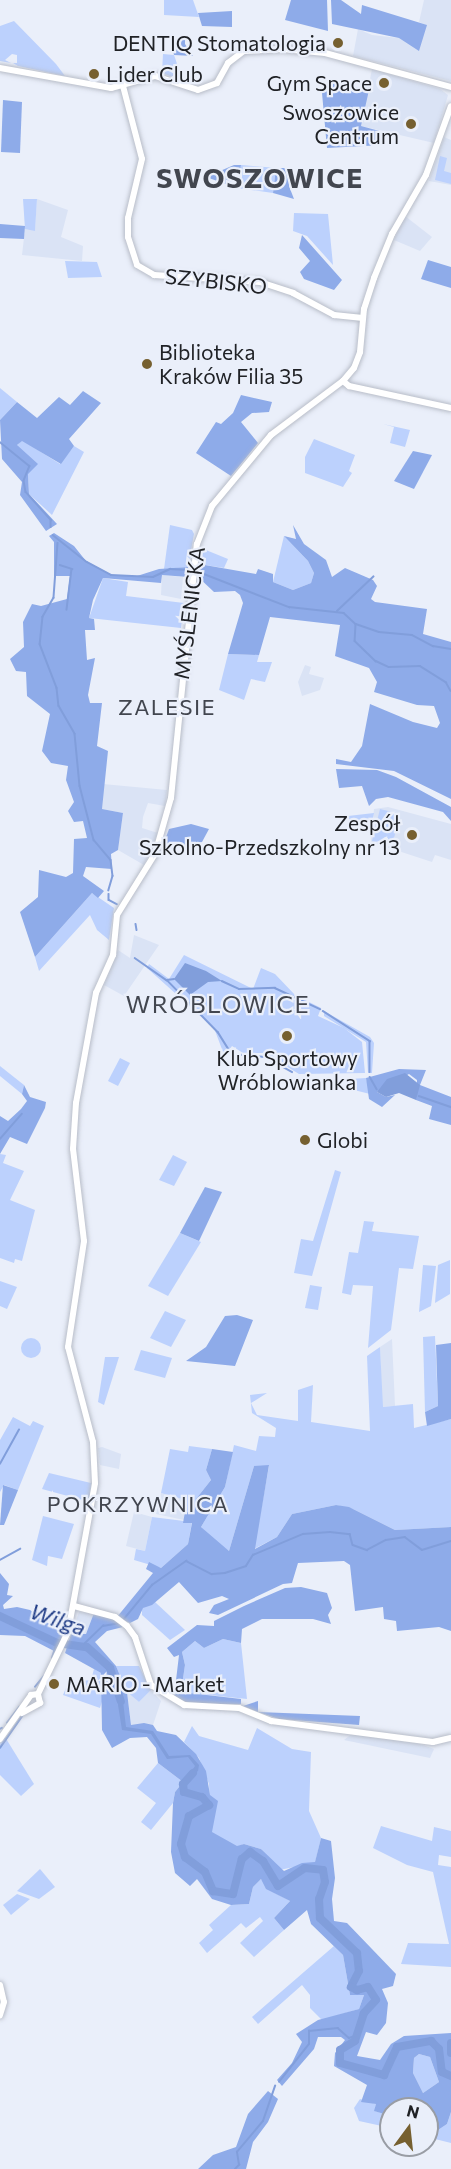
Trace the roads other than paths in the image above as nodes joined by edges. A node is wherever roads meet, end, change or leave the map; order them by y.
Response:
1 (0, 68) edge
2 (126, 85) junction
3 (451, 87) edge
4 (451, 106) edge
5 (363, 318) junction
6 (345, 380) junction
7 (451, 408) edge
8 (74, 1606) junction
9 (38, 1694) junction
10 (31, 1702) junction
11 (451, 1738) edge
12 (0, 1739) edge
13 (0, 1985) edge
14 (0, 2015) edge

1 - 2 street
2 - 3 street
2 - 5 street, SZYBISKO
4 - 5 street, MYŚLENICKA
5 - 6 street, MYŚLENICKA
6 - 7 street
6 - 8 street, MYŚLENICKA
8 - 9 street, MYŚLENICKA
8 - 11 street
9 - 10 street
9 - 10 street, MYŚLENICKA
10 - 12 street
13 - 14 street

